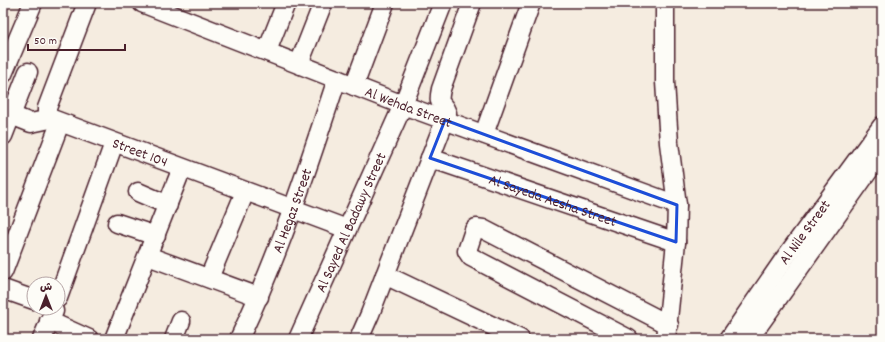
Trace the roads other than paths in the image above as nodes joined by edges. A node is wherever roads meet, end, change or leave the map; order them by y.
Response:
1 (33, 3) edge
2 (87, 3) edge
3 (142, 3) edge
4 (286, 3) edge
5 (323, 3) edge
6 (385, 3) edge
7 (443, 3) edge
8 (472, 3) edge
9 (531, 3) edge
10 (665, 3) edge
11 (267, 51) junction
12 (299, 64) junction
13 (28, 72) dead end
14 (3, 74) edge
15 (345, 82) junction
16 (402, 105) junction
17 (11, 115) junction
18 (445, 120) junction
19 (55, 121) junction
20 (882, 126) edge
21 (484, 134) junction
22 (3, 136) edge
23 (114, 143) junction
24 (882, 152) edge
25 (430, 158) junction
26 (182, 168) junction
27 (138, 192) dead end
28 (245, 192) junction
29 (168, 205) junction
30 (677, 205) junction
31 (293, 210) junction
32 (117, 223) dead end
33 (347, 229) junction
34 (156, 236) junction
35 (676, 242) junction
36 (148, 256) junction
37 (3, 272) edge
38 (385, 275) junction
39 (66, 276) edge
40 (209, 278) junction
41 (3, 289) edge
42 (26, 297) edge
43 (259, 297) junction
44 (52, 316) edge
45 (54, 316) edge
46 (181, 321) dead end
47 (667, 332) edge
48 (42, 339) edge
49 (89, 339) edge
50 (114, 339) edge
51 (174, 339) edge
52 (239, 339) edge
53 (298, 339) edge
54 (359, 339) edge
55 (520, 339) edge
56 (629, 339) edge
57 (729, 339) edge
58 (749, 339) edge

1 - 14 street
2 - 19 street
3 - 11 street, Al Wehda Street
4 - 11 street
5 - 12 street
6 - 15 street, Al Hegaz Street
7 - 16 street, Al Sayed Al Badawy Street
8 - 18 street
9 - 21 street
10 - 30 street
11 - 12 street, Al Wehda Street
12 - 15 street, Al Wehda Street
13 - 17 street
15 - 16 street, Al Wehda Street
15 - 31 street, Al Hegaz Street
16 - 18 street, Al Wehda Street
16 - 33 street, Al Sayed Al Badawy Street
17 - 19 street
17 - 22 street
18 - 21 street, Al Wehda Street
18 - 25 street
19 - 23 street, Street 104
19 - 37 street
20 - 57 street, Al Nile Street
21 - 30 street, Al Wehda Street
23 - 26 street, Street 104
23 - 39 street
24 - 58 street, Al Nile Street
25 - 35 street, Al Sayeda Aesha Street
25 - 38 street
26 - 28 street, Street 104
26 - 29 street
27 - 29 street
28 - 31 street, Street 104
28 - 40 street
29 - 34 street
30 - 35 street
31 - 33 street, Street 104
31 - 43 street, Al Hegaz Street
32 - 34 street
33 - 53 street, Al Sayed Al Badawy Street
34 - 36 street
35 - 47 street
36 - 40 street
36 - 50 street
38 - 54 street
38 - 55 street
40 - 43 street
41 - 42 street
43 - 52 street, Al Hegaz Street
44 - 48 street
45 - 49 street
46 - 51 street
47 - 56 street

